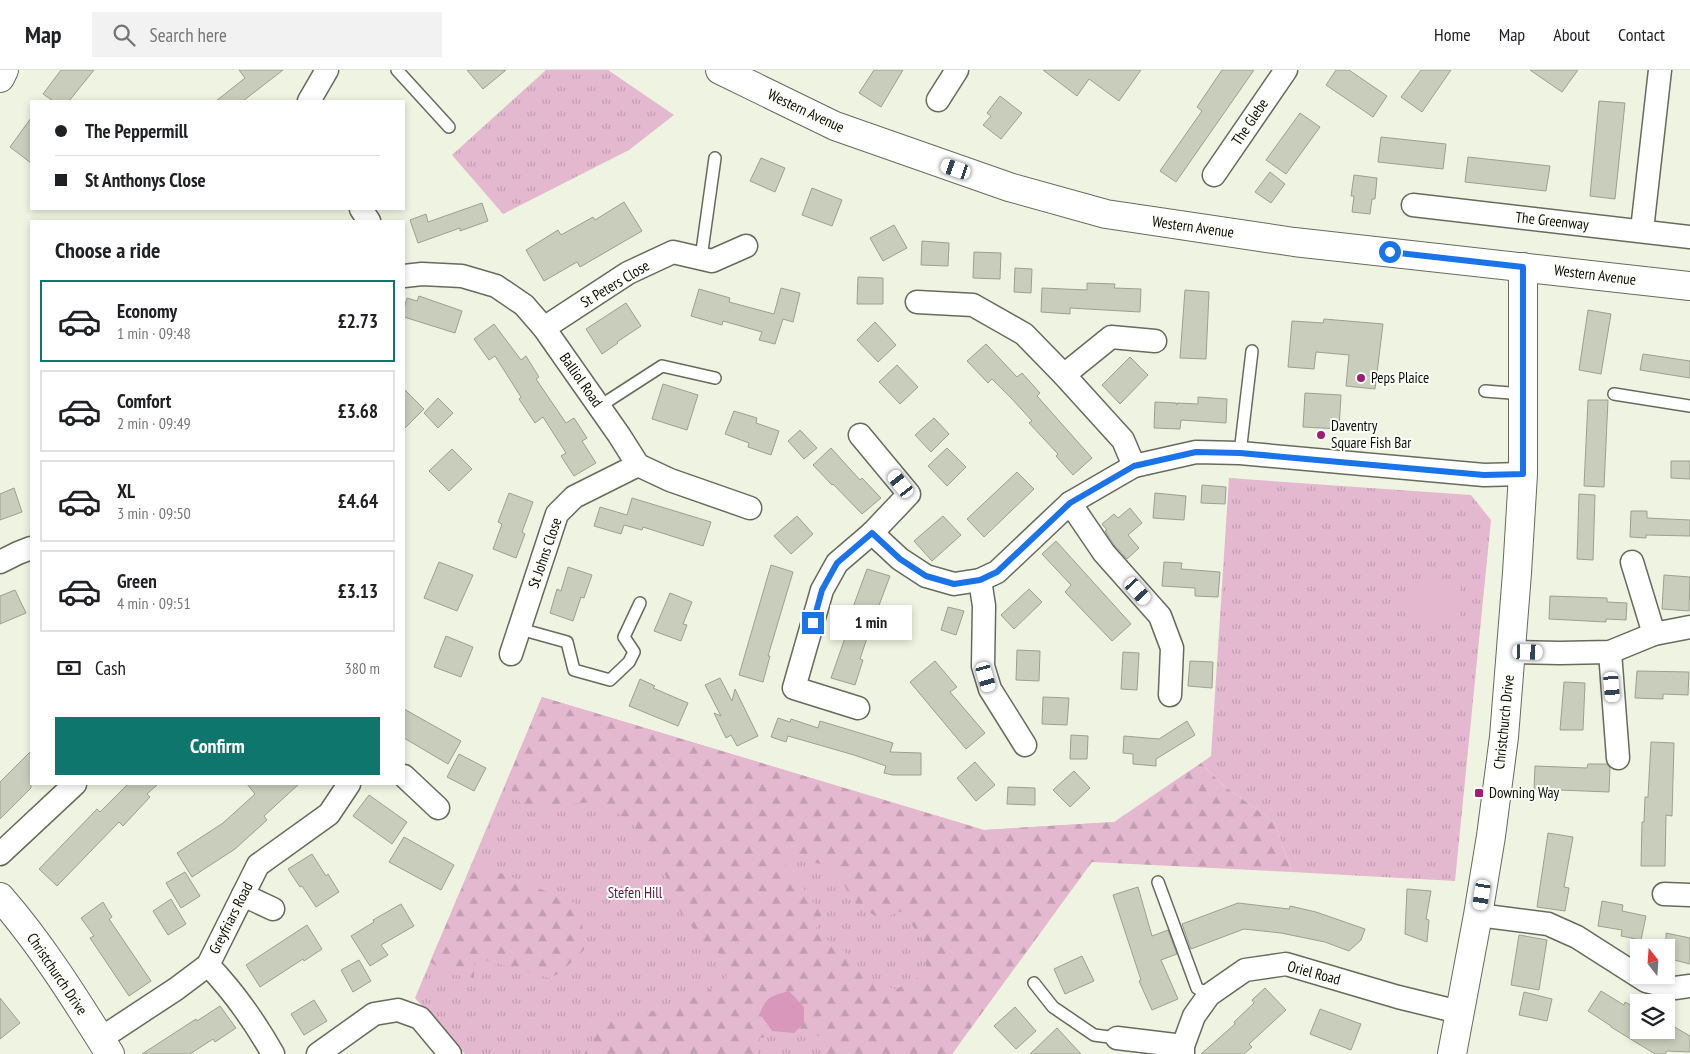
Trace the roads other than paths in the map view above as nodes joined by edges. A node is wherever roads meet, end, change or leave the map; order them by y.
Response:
1 (4, 70) edge
2 (327, 70) edge
3 (397, 70) edge
4 (720, 70) edge
5 (957, 70) edge
6 (1286, 70) edge
7 (1660, 70) edge
8 (0, 78) edge
9 (310, 100) edge
10 (938, 100) dead end
11 (449, 127) dead end
12 (715, 158) dead end
13 (1214, 175) dead end
14 (1413, 206) dead end
15 (1642, 230) junction
16 (1690, 237) edge
17 (746, 246) dead end
18 (701, 258) junction
19 (1523, 267) junction
20 (405, 276) edge
21 (1690, 286) edge
22 (917, 302) dead end
23 (544, 328) junction
24 (1155, 341) dead end
25 (1252, 351) dead end
26 (1064, 375) junction
27 (715, 378) dead end
28 (1485, 391) dead end
29 (1523, 394) junction
30 (1614, 394) dead end
31 (600, 406) junction
32 (1690, 406) edge
33 (860, 436) dead end
34 (1240, 453) junction
35 (638, 465) junction
36 (1134, 466) junction
37 (1523, 474) junction
38 (1070, 503) junction
39 (750, 508) dead end
40 (872, 533) junction
41 (30, 548) edge
42 (0, 562) edge
43 (1632, 562) dead end
44 (980, 580) junction
45 (640, 603) dead end
46 (1690, 627) edge
47 (520, 629) junction
48 (1654, 634) junction
49 (1512, 652) junction
50 (1610, 652) junction
51 (511, 654) dead end
52 (1170, 695) dead end
53 (858, 708) dead end
54 (1024, 746) dead end
55 (1618, 758) dead end
56 (405, 777) edge
57 (73, 785) edge
58 (348, 785) edge
59 (438, 808) dead end
60 (0, 854) edge
61 (1158, 882) dead end
62 (1664, 894) dead end
63 (243, 895) junction
64 (1690, 895) edge
65 (0, 897) edge
66 (273, 909) dead end
67 (1478, 915) junction
68 (208, 965) junction
69 (1034, 983) dead end
70 (1690, 986) edge
71 (1209, 995) junction
72 (1459, 1012) junction
73 (1117, 1038) joint
74 (105, 1046) edge
75 (1183, 1050) edge
76 (273, 1054) edge
77 (318, 1054) edge
78 (450, 1054) edge
79 (1452, 1054) edge

1 - 8 street
2 - 9 street
3 - 11 lane
4 - 19 street, Western Avenue
5 - 10 street
6 - 13 street, The Glebe
7 - 15 street
12 - 18 lane
14 - 15 street, The Greenway
15 - 16 street, The Greenway
17 - 18 street, St Peters Close
18 - 23 street, St Peters Close
19 - 21 street, Western Avenue
19 - 29 street, Christchurch Drive
20 - 23 street, Balliol Road
22 - 26 street
23 - 31 street, Balliol Road
24 - 26 street
25 - 34 lane
26 - 36 street
27 - 31 lane
28 - 29 lane
29 - 37 street, Christchurch Drive
30 - 32 lane
31 - 35 street, Balliol Road
33 - 40 street
34 - 36 street
34 - 37 street
35 - 39 street
35 - 47 street, St Johns Close
36 - 38 street
37 - 49 street, Christchurch Drive
38 - 44 street
38 - 52 street
40 - 44 street
40 - 53 street
41 - 42 street
43 - 48 street
44 - 54 street
45 - 47 lane
46 - 48 street
47 - 51 street, St Johns Close
48 - 50 street
49 - 50 street
49 - 67 street, Christchurch Drive
50 - 55 street
56 - 59 street
57 - 60 street
58 - 63 street, Greyfriars Road
61 - 71 lane
62 - 64 street
63 - 66 street
63 - 68 street, Greyfriars Road
65 - 74 street, Christchurch Drive
67 - 70 street
67 - 72 street, Christchurch Drive
68 - 74 street, Greyfriars Road
68 - 76 street
69 - 73 lane
71 - 72 street, Oriel Road
71 - 75 street, Oriel Road
72 - 79 street, Christchurch Drive
73 - 75 street
77 - 78 street

